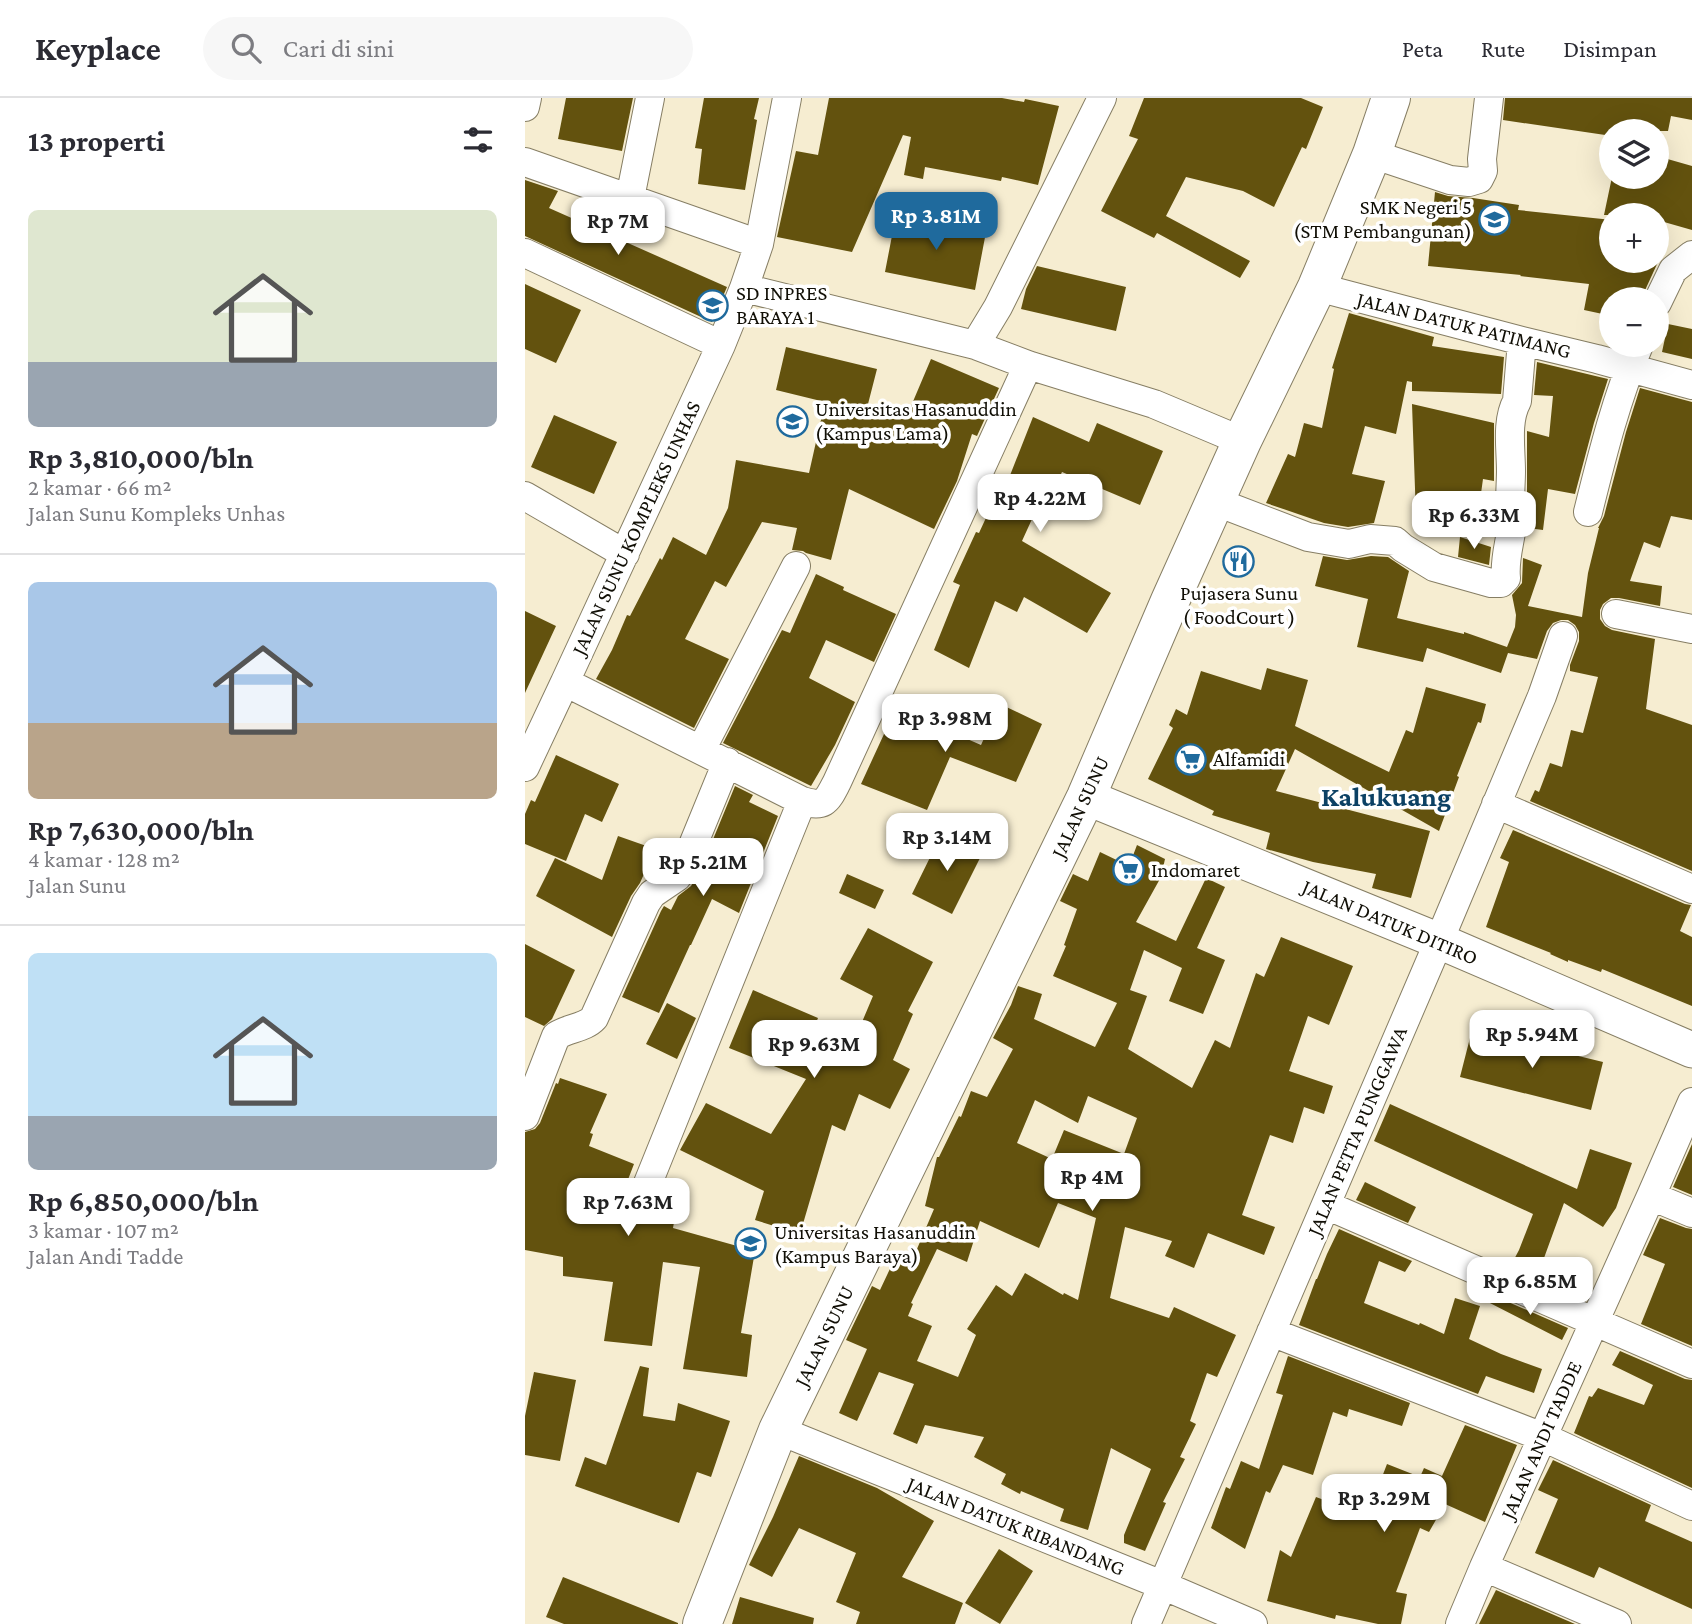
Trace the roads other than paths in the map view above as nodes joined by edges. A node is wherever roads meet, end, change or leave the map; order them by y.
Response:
1 (527, 98) edge
2 (650, 98) edge
3 (787, 98) edge
4 (1391, 98) edge
5 (1489, 98) edge
6 (1095, 99) edge
7 (525, 107) edge
8 (1372, 154) junction
9 (525, 162) edge
10 (630, 198) junction
11 (759, 244) junction
12 (525, 253) edge
13 (1692, 255) edge
14 (1317, 287) junction
15 (1665, 287) edge
16 (744, 288) junction
17 (1522, 341) junction
18 (721, 345) junction
19 (975, 345) junction
20 (1599, 351) edge
21 (1635, 357) edge
22 (1637, 357) edge
23 (1028, 365) junction
24 (1692, 385) edge
25 (1242, 441) junction
26 (525, 496) edge
27 (1214, 501) junction
28 (1587, 512) dead end
29 (625, 554) junction
30 (796, 566) dead end
31 (1616, 614) dead end
32 (1692, 629) edge
33 (1563, 636) dead end
34 (565, 682) junction
35 (701, 750) junction
36 (727, 762) junction
37 (525, 767) edge
38 (1086, 797) junction
39 (813, 802) junction
40 (1496, 804) junction
41 (1692, 889) edge
42 (1439, 941) junction
43 (1692, 1050) edge
44 (1692, 1102) edge
45 (525, 1116) edge
46 (644, 1193) dead end
47 (1651, 1196) junction
48 (1326, 1205) junction
49 (1692, 1213) edge
50 (1595, 1321) junction
51 (1271, 1332) junction
52 (1692, 1364) edge
53 (778, 1430) junction
54 (1543, 1437) junction
55 (1692, 1506) edge
56 (1484, 1567) junction
57 (1162, 1585) junction
58 (702, 1624) edge
59 (1146, 1624) edge
60 (1253, 1624) edge
61 (1460, 1624) edge
62 (1617, 1624) edge

1 - 7 street
2 - 10 street
3 - 11 street, JALAN SUNU KOMPLEKS UNHAS
4 - 8 main road, JALAN SUNU
5 - 8 street
6 - 19 street
8 - 14 main road, JALAN SUNU
9 - 10 street
10 - 11 street
11 - 16 street, JALAN SUNU KOMPLEKS UNHAS
12 - 18 street
13 - 15 street
14 - 17 street, JALAN DATUK PATIMANG
14 - 25 main road, JALAN SUNU
16 - 18 street, JALAN SUNU KOMPLEKS UNHAS
16 - 19 street
17 - 20 street, JALAN DATUK PATIMANG
17 - 27 street
18 - 29 street, JALAN SUNU KOMPLEKS UNHAS
19 - 23 street
21 - 28 street
22 - 24 street, JALAN DATUK PATIMANG
23 - 25 street
23 - 39 street
25 - 27 main road, JALAN SUNU
26 - 29 street
27 - 38 main road, JALAN SUNU
29 - 34 street, JALAN SUNU KOMPLEKS UNHAS
30 - 35 street
31 - 32 street
33 - 40 street, JALAN PETTA PUNGGAWA
34 - 35 street, JALAN SUNU KOMPLEKS UNHAS
34 - 37 street
35 - 36 street, JALAN SUNU KOMPLEKS UNHAS
36 - 39 street, JALAN SUNU KOMPLEKS UNHAS
36 - 45 street
38 - 42 street, JALAN DATUK DITIRO
38 - 53 main road, JALAN SUNU
39 - 46 street
40 - 41 street
40 - 42 street, JALAN PETTA PUNGGAWA
42 - 43 street, JALAN DATUK DITIRO
42 - 48 street, JALAN PETTA PUNGGAWA
44 - 47 street, JALAN ANDI TADDE
47 - 49 street
47 - 50 street, JALAN ANDI TADDE
48 - 50 street
48 - 51 street, JALAN PETTA PUNGGAWA
50 - 52 street
50 - 54 street, JALAN ANDI TADDE
51 - 54 street
51 - 57 street, JALAN PETTA PUNGGAWA
53 - 57 street, JALAN DATUK RIBANDANG
53 - 58 main road, JALAN SUNU
54 - 55 street
54 - 56 street, JALAN ANDI TADDE
56 - 61 street, JALAN ANDI TADDE
56 - 62 street
57 - 59 street, JALAN PETTA PUNGGAWA
57 - 60 street, JALAN DATUK RIBANDANG

